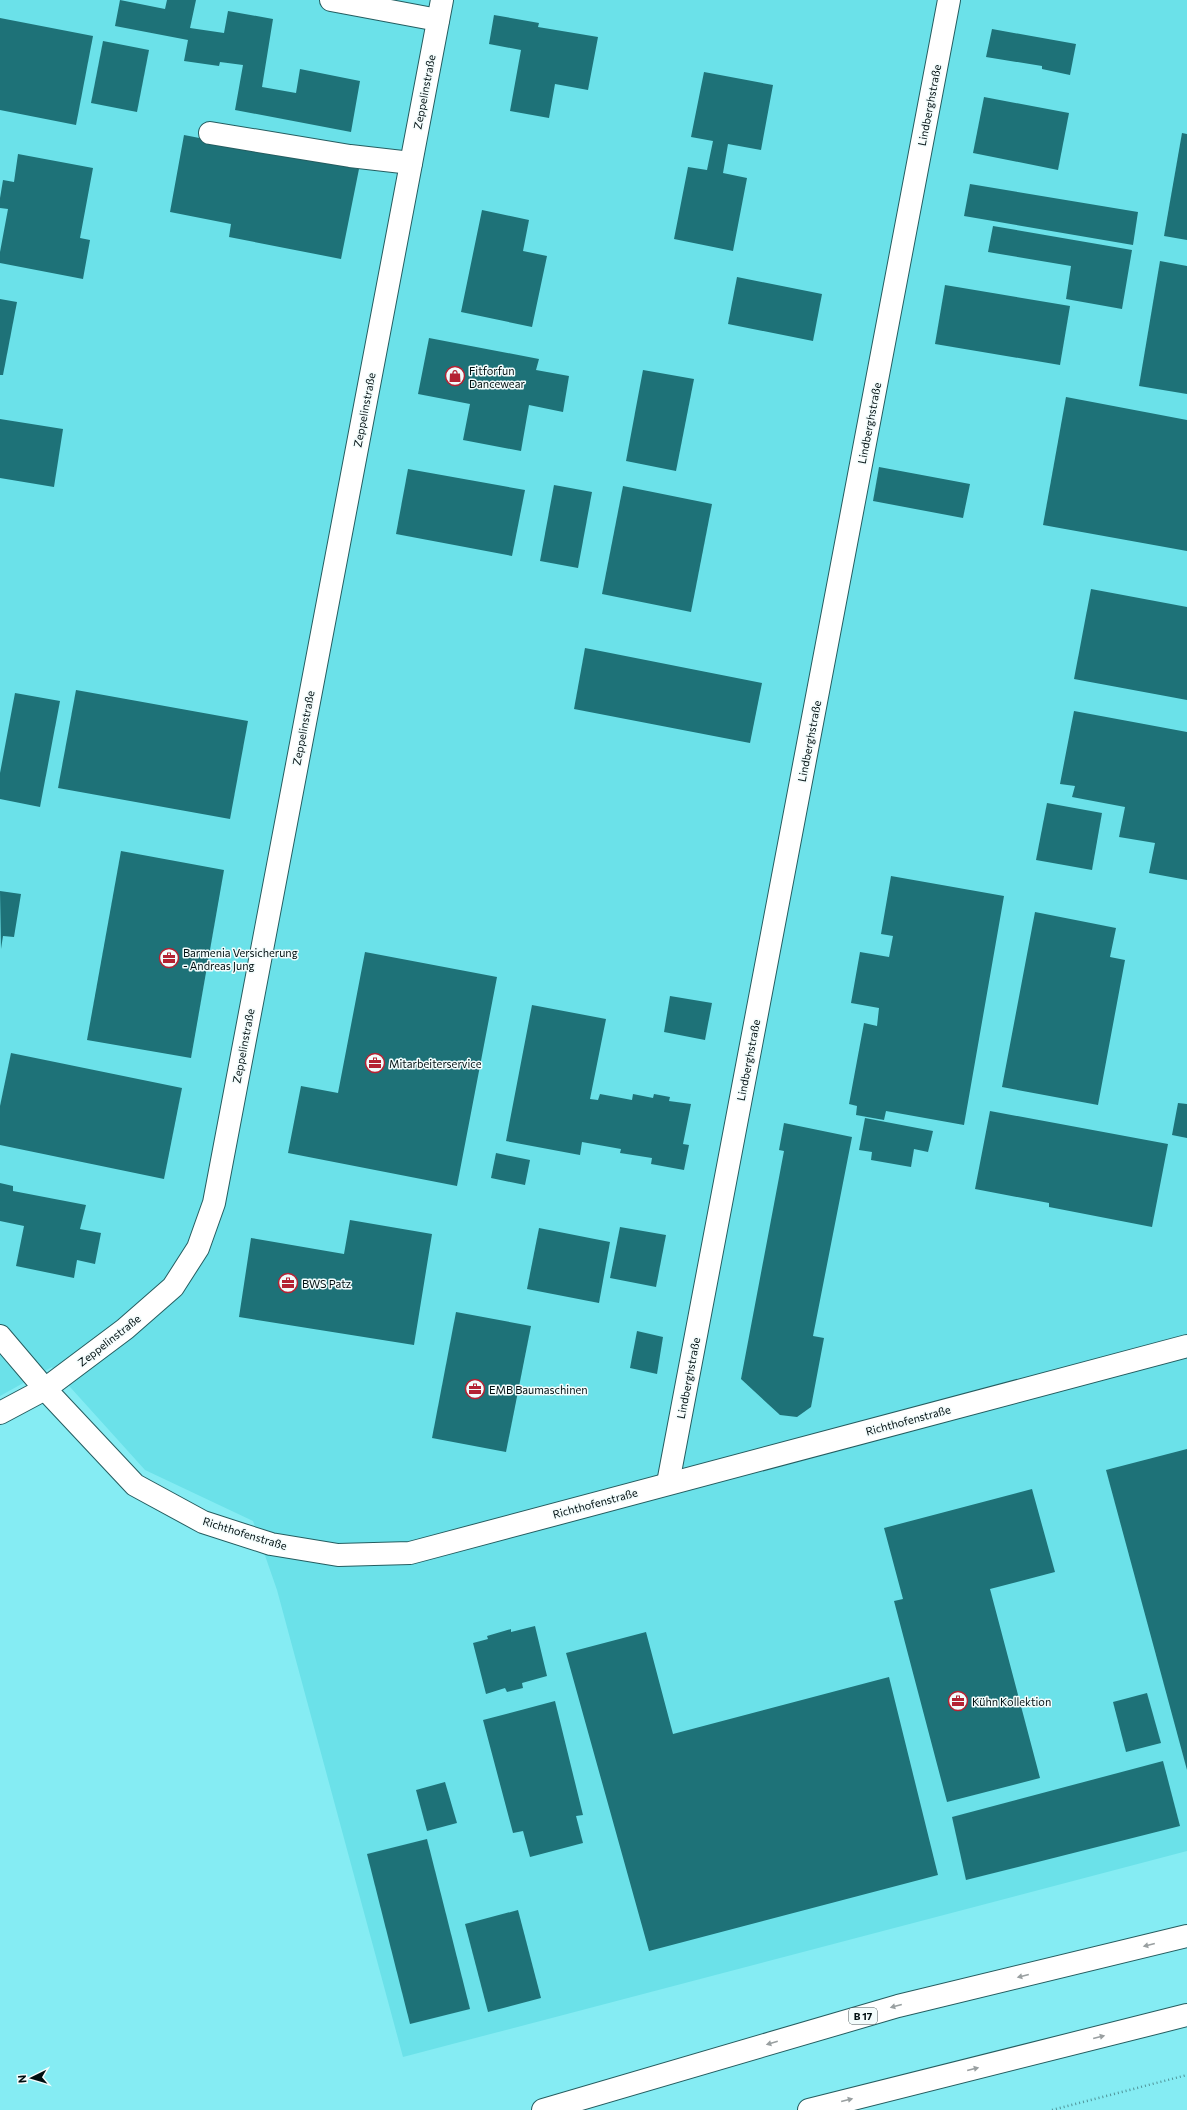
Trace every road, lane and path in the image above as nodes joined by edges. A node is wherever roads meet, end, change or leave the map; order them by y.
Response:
1 (331, 0) edge
2 (949, 0) edge
3 (440, 10) edge
4 (210, 133) dead end
5 (411, 163) junction
6 (0, 1336) edge
7 (1187, 1346) edge
8 (45, 1389) junction
9 (0, 1413) edge
10 (668, 1483) junction
11 (1187, 1936) edge
12 (1187, 2015) edge
13 (1187, 2075) edge
14 (543, 2110) edge
15 (809, 2110) edge
16 (1052, 2110) edge

1 - 3 main road
2 - 10 main road, Lindberghstraße
3 - 5 main road, Zeppelinstraße
4 - 5 main road
5 - 8 main road, Zeppelinstraße
6 - 8 main road, Richthofenstraße
7 - 10 main road, Richthofenstraße
8 - 9 main road, Zeppelinstraße
8 - 10 main road, Richthofenstraße
11 -> 14 main road, B 17
15 -> 12 main road
13 - 16 path

